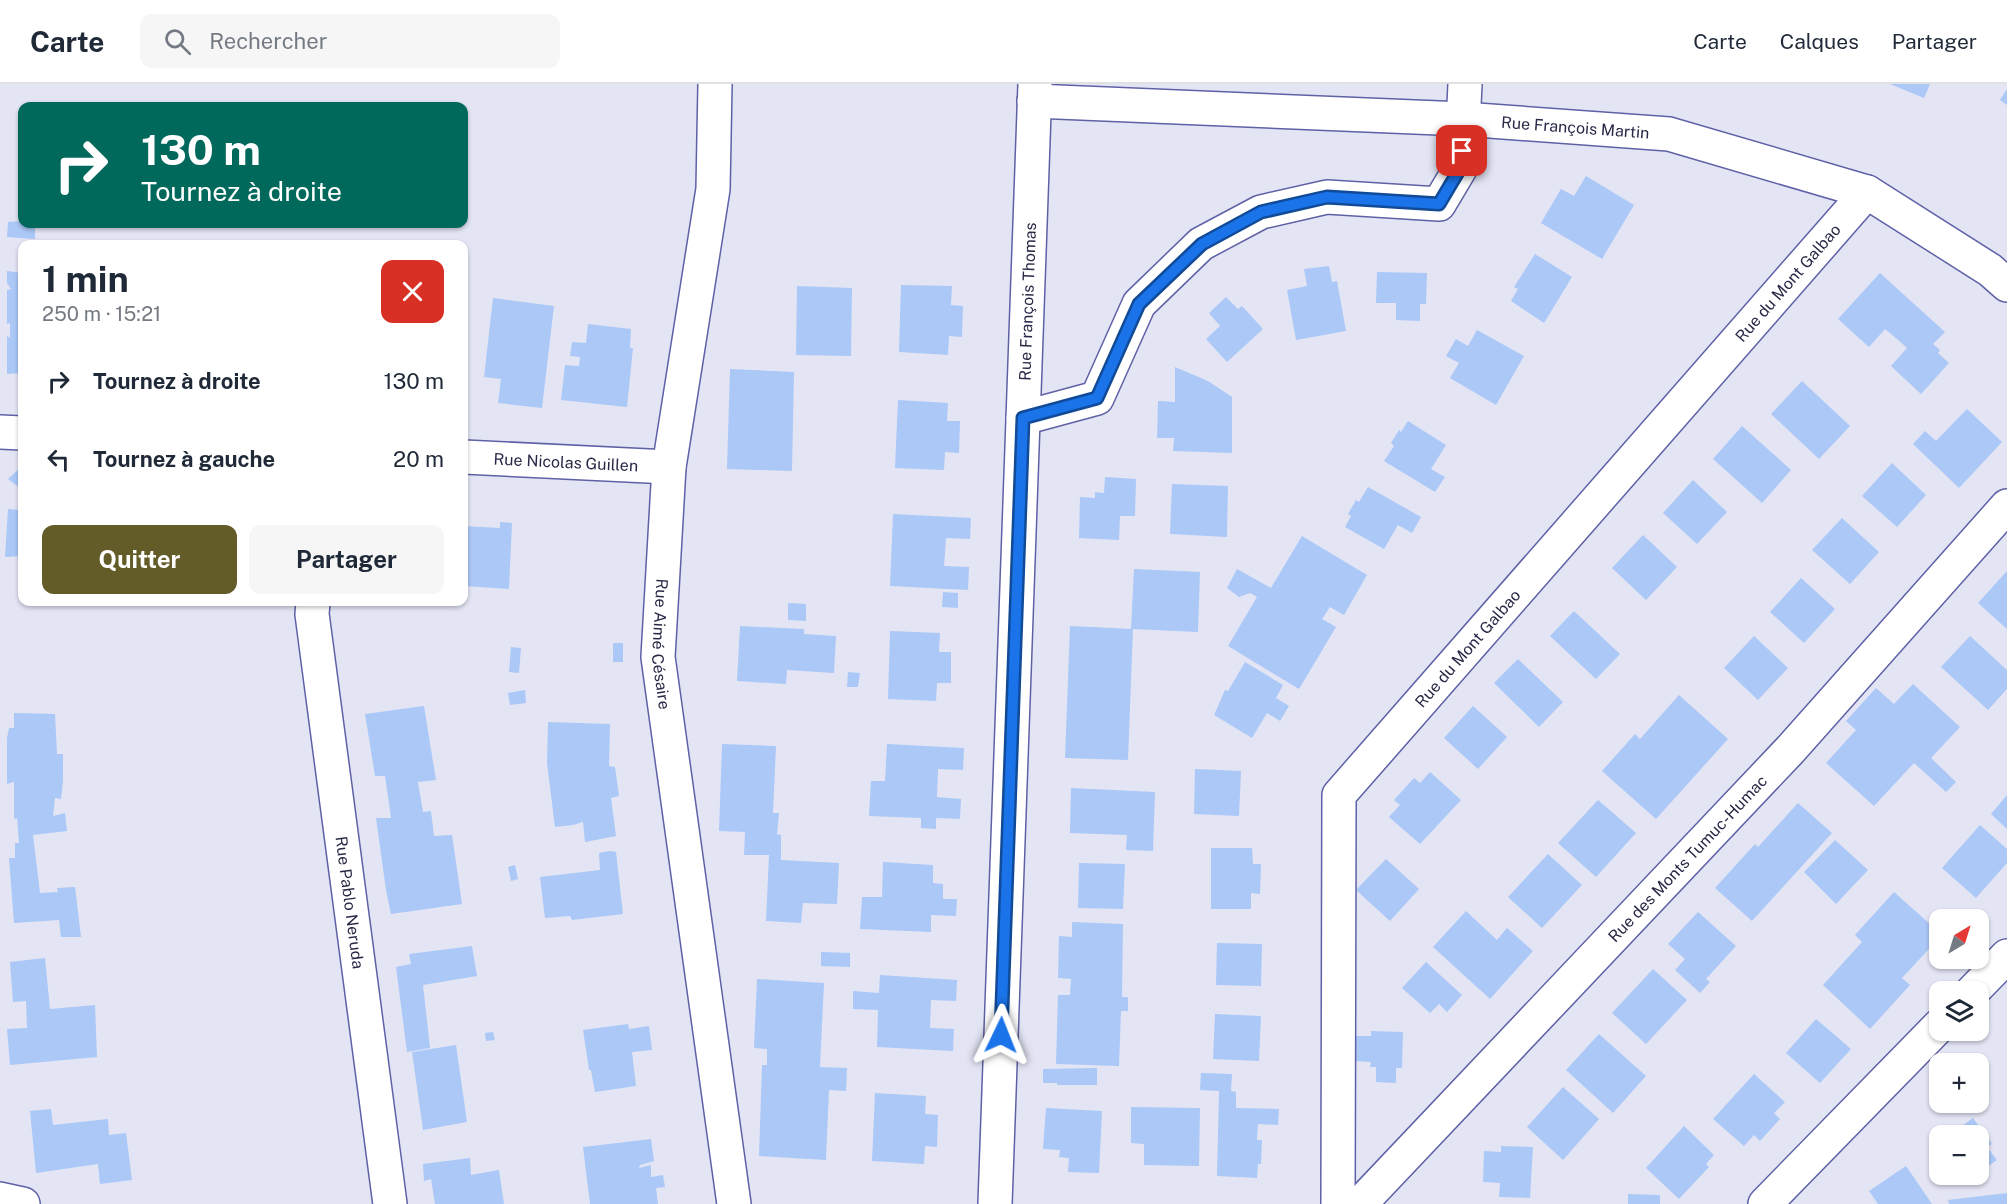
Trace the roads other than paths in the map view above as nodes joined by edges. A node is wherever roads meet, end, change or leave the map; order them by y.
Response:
1 (715, 84) edge
2 (1449, 84) edge
3 (1465, 84) edge
4 (1034, 93) edge
5 (1463, 119) junction
6 (1866, 192) junction
7 (2007, 285) edge
8 (1023, 418) junction
9 (0, 432) edge
10 (18, 433) edge
11 (468, 457) edge
12 (669, 468) junction
13 (2007, 506) edge
14 (313, 606) edge
15 (2007, 956) edge
16 (1983, 981) edge
17 (1929, 1036) edge
18 (0, 1199) edge
19 (997, 1203) edge
20 (23, 1204) edge
21 (390, 1204) edge
22 (734, 1204) edge
23 (1338, 1204) edge
24 (1360, 1204) edge
25 (1766, 1204) edge

1 - 12 street, Rue Aimé Césaire
2 - 5 street
3 - 5 street
4 - 5 street, Rue François Martin
4 - 8 street, Rue François Thomas
5 - 6 street, Rue François Martin
5 - 8 street
6 - 7 street, Rue François Martin
6 - 23 street, Rue du Mont Galbao
8 - 19 street, Rue François Thomas
9 - 10 street
11 - 12 street, Rue Nicolas Guillen
12 - 22 street, Rue Aimé Césaire
13 - 24 street, Rue des Monts Tumuc-Humac
14 - 21 street, Rue Pablo Neruda
15 - 16 street
17 - 25 street
18 - 20 street

